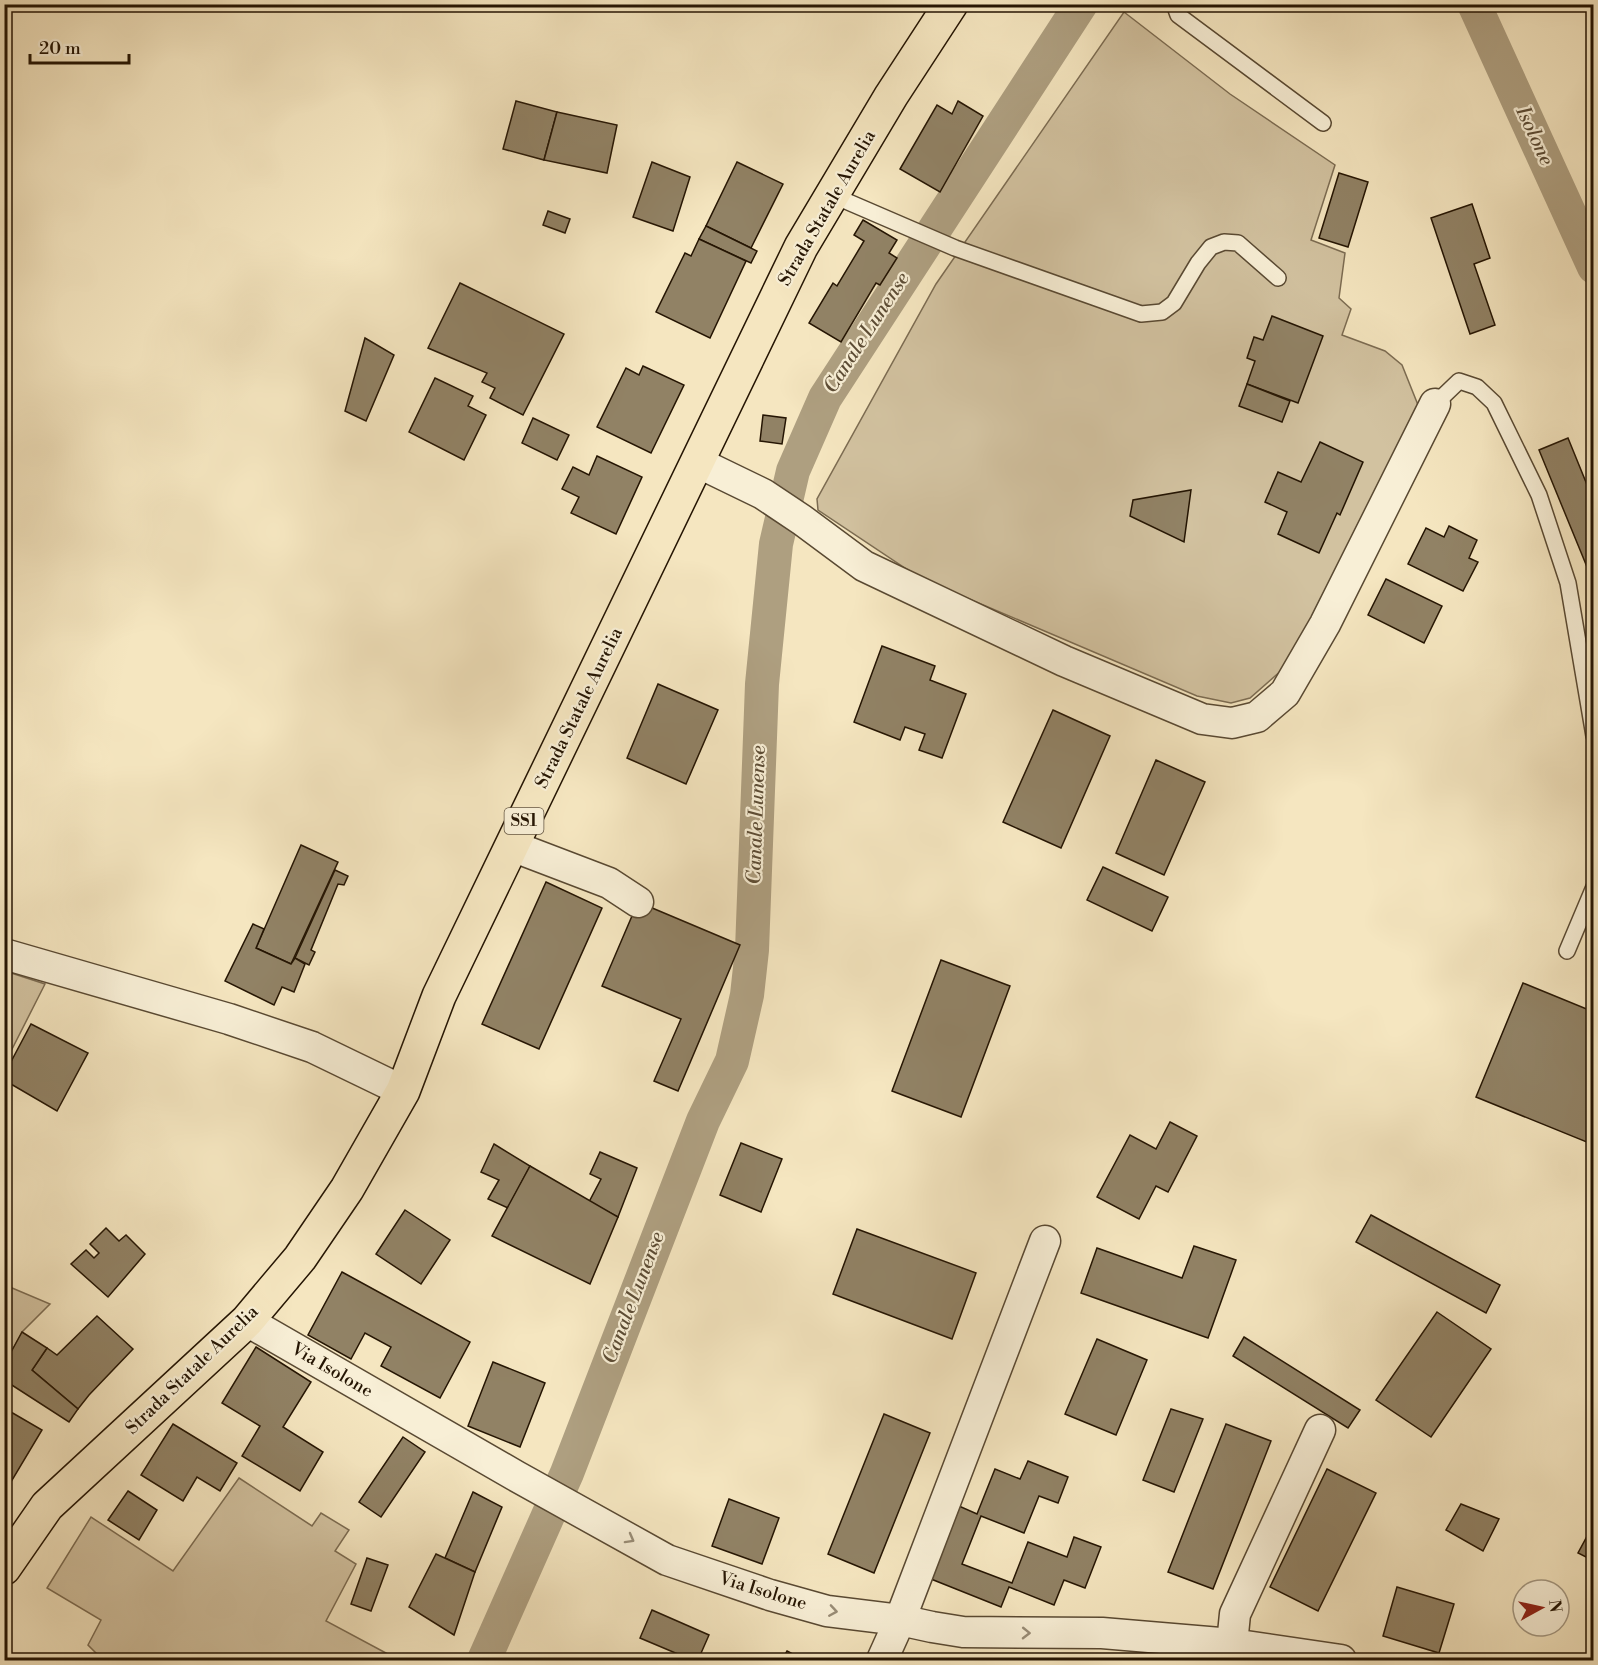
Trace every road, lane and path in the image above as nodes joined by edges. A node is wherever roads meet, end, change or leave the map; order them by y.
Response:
1 (951, 4) edge
2 (1174, 4) edge
3 (1323, 123) dead end
4 (832, 195) junction
5 (1278, 278) dead end
6 (1435, 404) joint
7 (698, 462) junction
8 (1593, 736) edge
9 (512, 846) junction
10 (1593, 887) edge
11 (638, 902) dead end
12 (1567, 951) dead end
13 (4, 954) edge
14 (403, 1091) junction
15 (1045, 1241) dead end
16 (247, 1321) junction
17 (1320, 1430) dead end
18 (4, 1568) edge
19 (900, 1620) junction
20 (1232, 1644) junction
21 (882, 1660) edge
22 (1341, 1660) edge

1 - 4 main road, Strada Statale Aurelia / SS1
2 - 3 lane
4 - 5 lane
4 - 7 main road, Strada Statale Aurelia / SS1
6 - 7 street
6 - 8 lane
7 - 9 main road, Strada Statale Aurelia / SS1
9 - 11 street
9 - 14 main road, Strada Statale Aurelia / SS1
10 - 12 lane
13 - 14 street
14 - 16 main road, Strada Statale Aurelia / SS1
15 - 19 street
16 - 18 main road, Strada Statale Aurelia / SS1
16 -> 19 street, Via Isolone
17 - 20 street
19 -> 20 street, Via Isolone
19 - 21 street
20 - 22 street, Via Isolone

